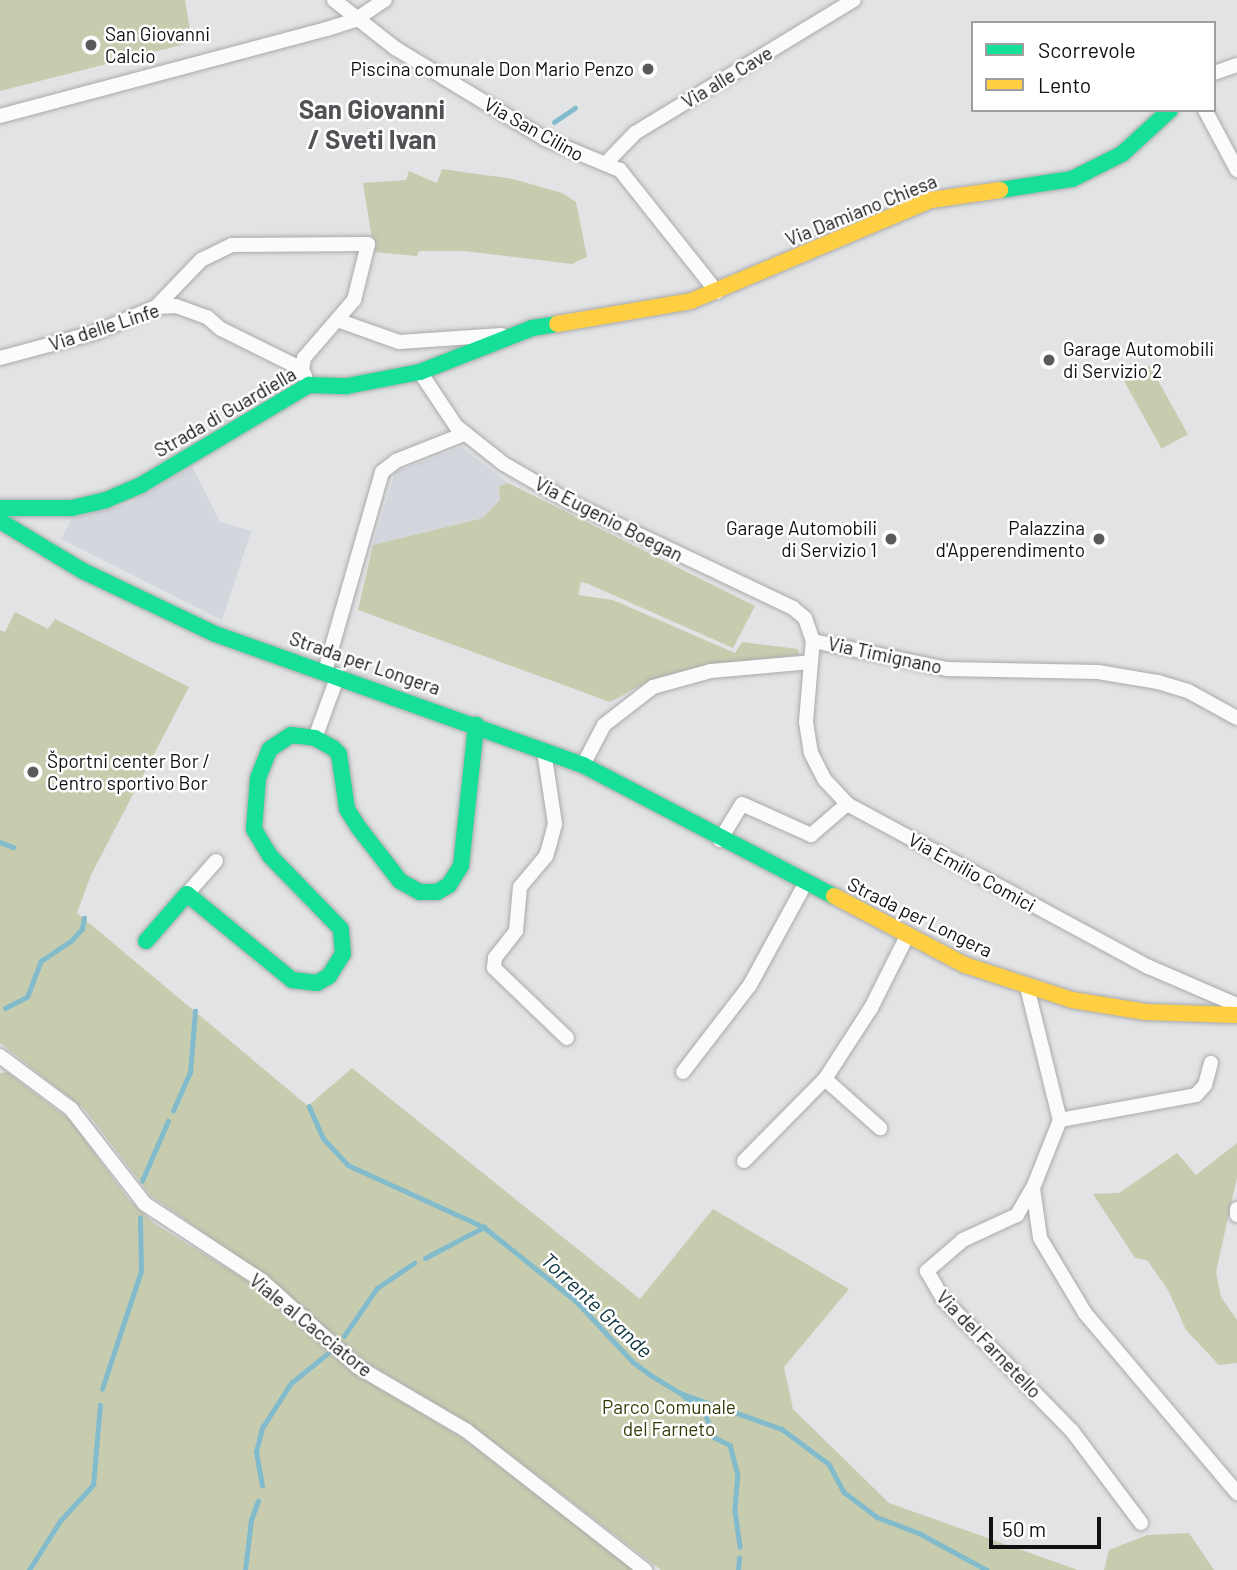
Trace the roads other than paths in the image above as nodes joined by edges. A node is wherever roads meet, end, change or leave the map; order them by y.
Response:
1 (334, 0) edge
2 (386, 0) edge
3 (854, 0) edge
4 (355, 20) junction
5 (1237, 65) edge
6 (1216, 72) edge
7 (1168, 112) edge
8 (1206, 112) edge
9 (0, 116) edge
10 (606, 163) junction
11 (1237, 170) edge
12 (717, 292) junction
13 (156, 307) junction
14 (340, 321) junction
15 (514, 334) junction
16 (0, 358) edge
17 (302, 369) junction
18 (420, 372) junction
19 (309, 385) junction
20 (464, 433) junction
21 (0, 508) edge
22 (0, 521) edge
23 (813, 641) junction
24 (811, 662) junction
25 (331, 673) junction
26 (1237, 718) edge
27 (476, 725) junction
28 (315, 738) junction
29 (544, 751) junction
30 (583, 765) junction
31 (847, 804) junction
32 (720, 840) junction
33 (216, 861) dead end
34 (806, 884) junction
35 (187, 894) junction
36 (906, 938) junction
37 (146, 941) dead end
38 (1027, 987) junction
39 (1237, 1004) edge
40 (1237, 1015) edge
41 (567, 1038) dead end
42 (0, 1056) edge
43 (1211, 1063) dead end
44 (683, 1072) dead end
45 (825, 1079) junction
46 (1060, 1120) junction
47 (880, 1128) dead end
48 (744, 1161) dead end
49 (1033, 1188) junction
50 (1237, 1209) edge
51 (1237, 1215) edge
52 (1237, 1493) edge
53 (1142, 1523) dead end
54 (645, 1570) edge

1 - 4 street, Via San Cilino
2 - 4 street
3 - 10 street, Via alle Cave
4 - 9 street
4 - 10 street, Via San Cilino
5 - 6 street
7 - 12 street, Via Damiano Chiesa
8 - 11 street
10 - 12 street, Via San Cilino
12 - 15 street, Strada di Guardiella
13 - 14 street
13 - 16 street, Via delle Linfe
13 - 17 street, Via delle Linfe
14 - 15 street
14 - 17 street
15 - 18 street, Strada di Guardiella
17 - 19 street
18 - 19 street, Strada di Guardiella
18 - 20 street, Via Eugenio Boegan
19 - 21 street, Strada di Guardiella
20 - 23 street, Via Eugenio Boegan
20 - 25 street
22 - 25 street, Strada per Longera
23 - 24 street, Via Timignano
23 - 26 street, Via Timignano
24 - 30 street, Via Timignano
24 - 31 street, Via Emilio Comici
25 - 27 street, Strada per Longera
25 - 28 street
27 - 28 street
27 - 29 street, Strada per Longera
28 - 35 street
29 - 30 street, Strada per Longera
29 - 41 street
30 - 32 street, Strada per Longera
31 - 32 street
31 - 39 street, Via Emilio Comici
32 - 34 street, Strada per Longera
33 - 35 street
34 - 36 street, Strada per Longera
34 - 44 street
35 - 37 street
36 - 38 street, Strada per Longera
36 - 45 street
38 - 40 street, Strada per Longera
38 - 46 street
42 - 54 street, Viale al Cacciatore
43 - 46 street
45 - 47 street
45 - 48 street
46 - 49 street, Via del Farnetello
49 - 52 street, Via del Farnetello
49 - 53 street, Via del Farnetello
50 - 51 street

